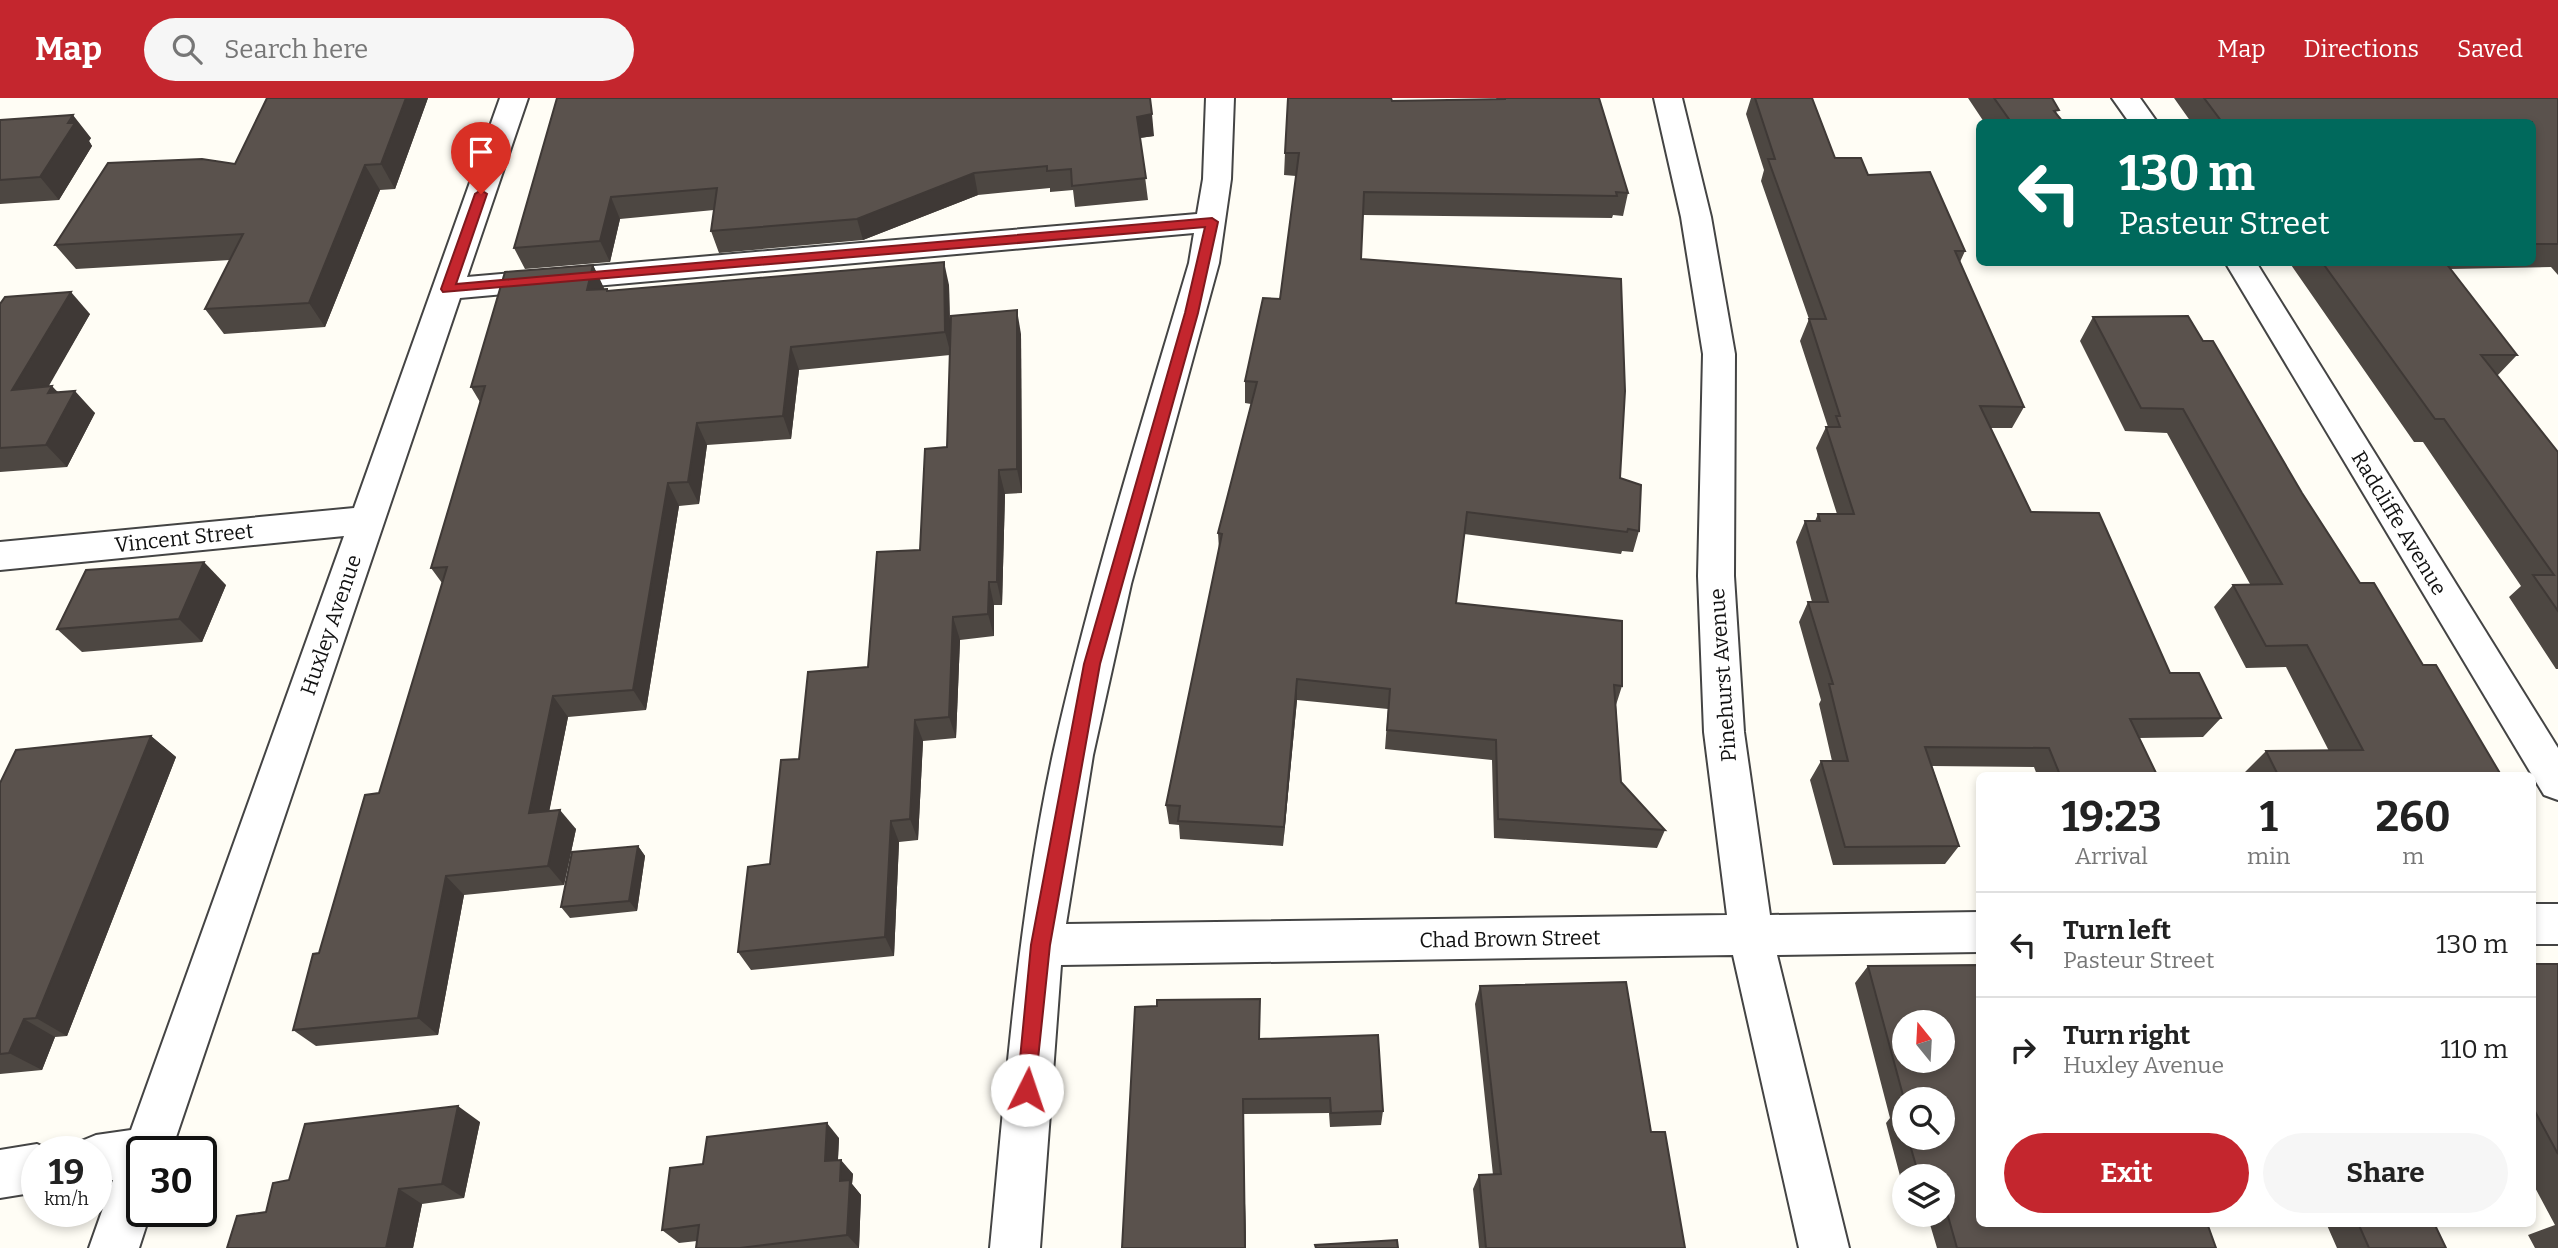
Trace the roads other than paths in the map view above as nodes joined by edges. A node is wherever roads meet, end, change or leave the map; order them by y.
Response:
1 (514, 98) edge
2 (1220, 98) edge
3 (1668, 98) edge
4 (2126, 98) edge
5 (2141, 119) edge
6 (1212, 222) junction
7 (2242, 266) edge
8 (447, 289) junction
9 (368, 520) junction
10 (0, 556) edge
11 (2558, 783) edge
12 (2536, 924) edge
13 (2558, 924) edge
14 (1976, 932) edge
15 (1751, 935) junction
16 (1041, 945) junction
17 (153, 1136) edge
18 (21, 1171) edge
19 (0, 1174) edge
20 (126, 1214) edge
21 (114, 1248) edge
22 (1015, 1248) edge
23 (1824, 1248) edge

1 - 8 street, Huxley Avenue
2 - 6 street
3 - 15 street, Pinehurst Avenue
4 - 5 street
6 - 8 street
6 - 16 street
7 - 11 street, Radcliffe Avenue
8 - 9 street, Huxley Avenue
9 - 10 street, Vincent Street
9 - 17 street, Huxley Avenue
12 - 13 street
14 - 15 street, Chad Brown Street
15 - 16 street, Chad Brown Street
15 - 23 street, Pinehurst Avenue
16 - 22 street
18 - 19 street
20 - 21 street

